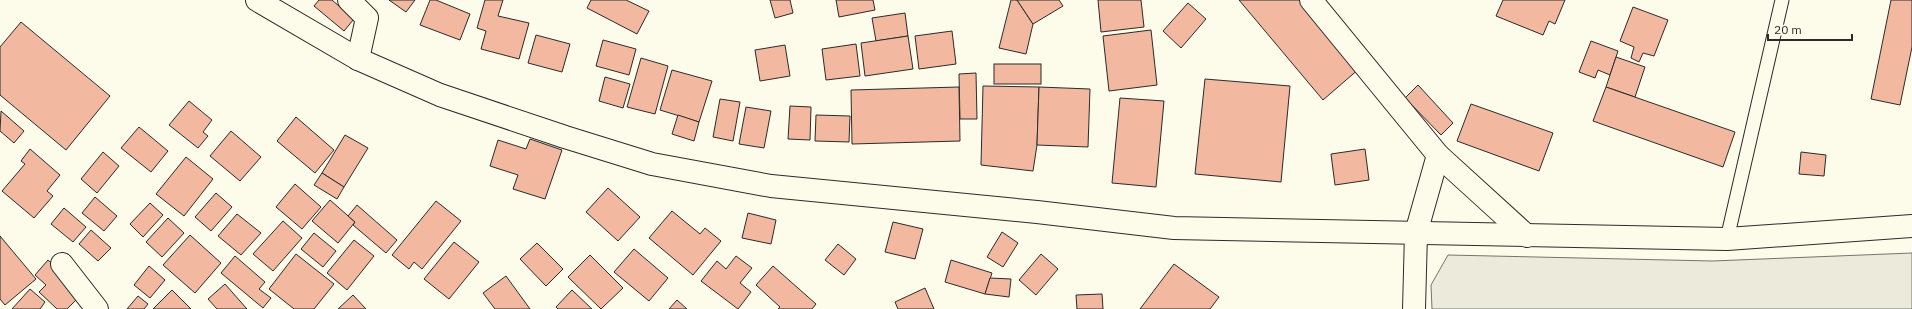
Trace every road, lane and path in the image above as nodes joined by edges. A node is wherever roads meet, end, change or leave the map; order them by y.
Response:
1 (257, 0) edge
2 (349, 0) edge
3 (1311, 0) edge
4 (1782, 0) edge
5 (358, 59) junction
6 (1438, 155) junction
7 (1912, 226) edge
8 (1416, 233) junction
9 (1527, 236) junction
10 (1727, 239) junction
11 (62, 264) dead end
12 (97, 309) edge
13 (1414, 309) edge

1 - 5 street
2 - 5 street
3 - 6 street
4 - 10 lane
5 - 8 street
6 - 8 street
6 - 9 street
7 - 10 street
8 - 9 street
8 - 13 street
9 - 10 street
11 - 12 street

